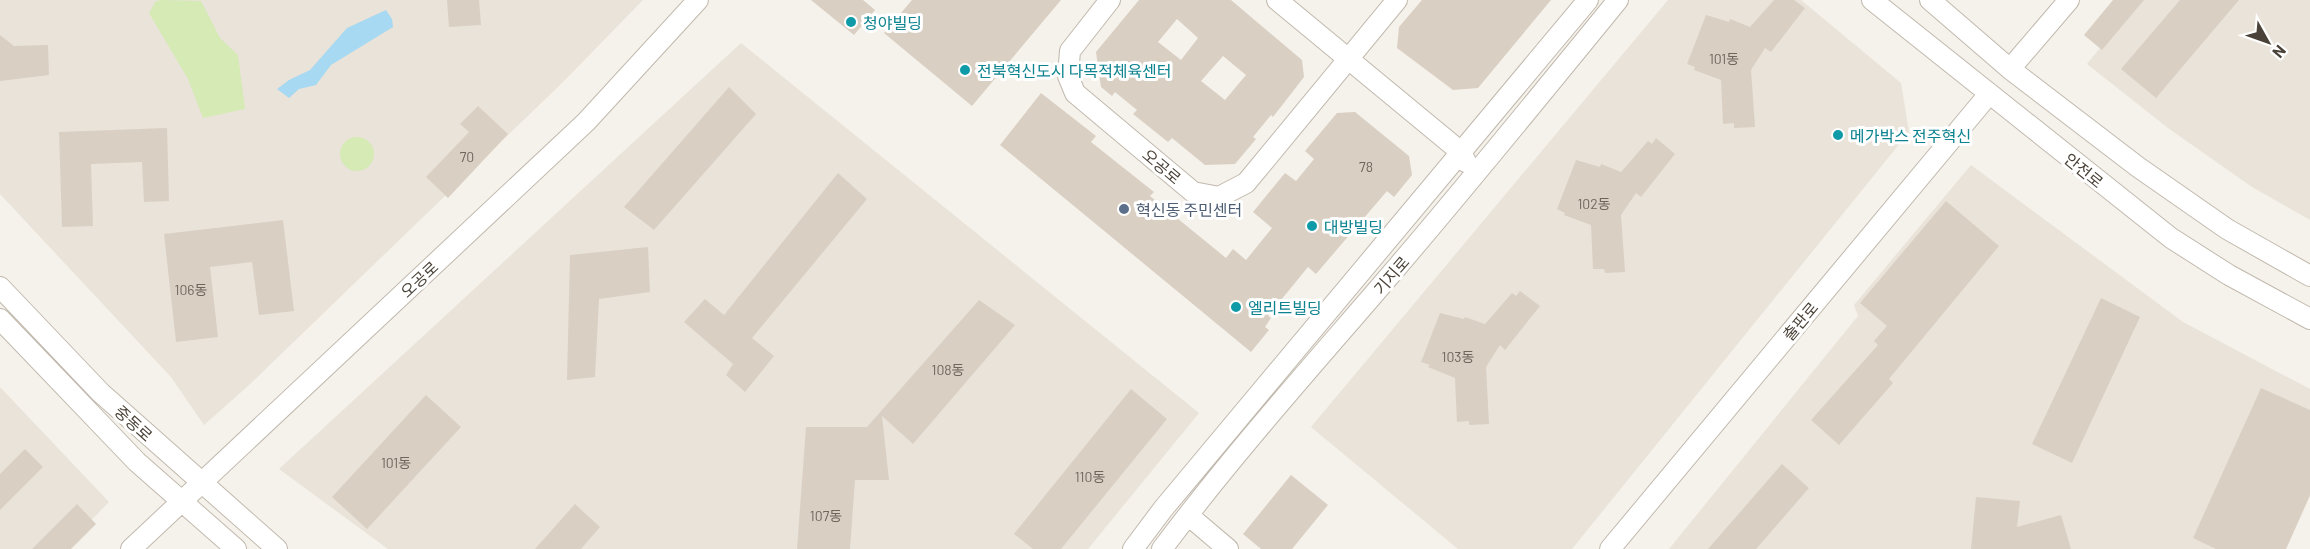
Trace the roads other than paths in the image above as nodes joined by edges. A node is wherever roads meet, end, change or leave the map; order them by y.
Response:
1 (698, 0) edge
2 (1110, 0) edge
3 (1277, 0) edge
4 (1397, 0) edge
5 (1588, 0) edge
6 (1618, 0) edge
7 (1872, 0) edge
8 (1930, 0) edge
9 (2069, 0) edge
10 (1348, 59) junction
11 (2010, 69) junction
12 (1989, 94) junction
13 (1461, 152) junction
14 (1473, 178) junction
15 (2310, 276) edge
16 (0, 287) edge
17 (0, 319) edge
18 (2310, 319) edge
19 (202, 483) junction
20 (182, 503) junction
21 (1188, 515) junction
22 (131, 549) edge
23 (236, 549) edge
24 (277, 549) edge
25 (1133, 549) edge
26 (1162, 549) edge
27 (1228, 549) edge
28 (1610, 549) edge

1 - 19 street, 오공로
2 - 10 street, 오공로
3 - 10 street
4 - 10 street, 오공로
5 - 13 street, 기지로
6 - 14 street, 기지로
7 - 12 street, 안전로
8 - 11 street
9 - 11 street
10 - 13 street
11 - 15 street
12 - 18 street, 안전로
12 - 28 street, 출판로
13 - 14 street
13 - 25 street, 기지로
14 - 21 street, 기지로
16 - 19 street, 중동로
17 - 20 street, 중동로
19 - 20 street, 오공로
19 - 24 street, 중동로
20 - 22 street, 오공로
20 - 23 street, 중동로
21 - 26 street, 기지로
21 - 27 street

